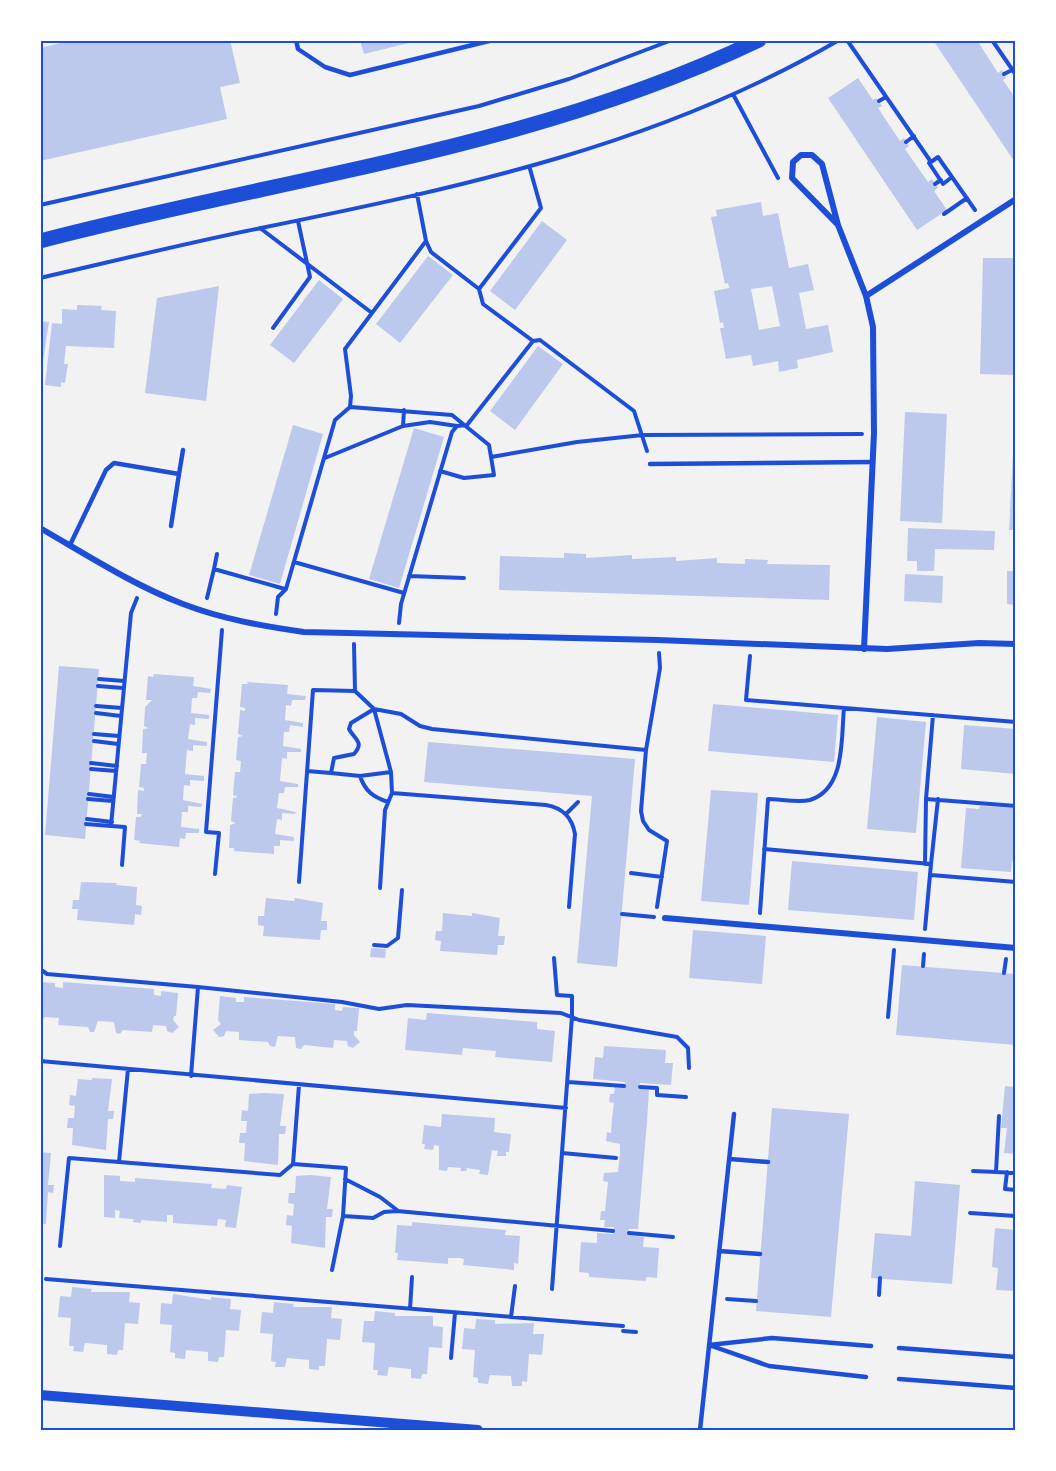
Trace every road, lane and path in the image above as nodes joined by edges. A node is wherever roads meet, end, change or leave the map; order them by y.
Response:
1 (296, 40) edge
2 (493, 40) edge
3 (672, 40) edge
4 (759, 40) edge
5 (839, 40) edge
6 (847, 40) edge
7 (992, 40) edge
8 (659, 43) edge
9 (1012, 70) junction
10 (1004, 74) dead end
11 (1016, 75) edge
12 (734, 96) junction
13 (886, 97) junction
14 (879, 101) dead end
15 (914, 136) junction
16 (906, 142) dead end
17 (932, 162) junction
18 (530, 169) junction
19 (952, 177) junction
20 (792, 178) junction
21 (941, 180) junction
22 (935, 184) dead end
23 (417, 194) junction
24 (967, 198) junction
25 (1016, 198) edge
26 (40, 205) edge
27 (944, 214) dead end
28 (983, 220) junction
29 (298, 221) junction
30 (838, 225) junction
31 (260, 228) junction
32 (40, 241) edge
33 (426, 241) junction
34 (308, 265) junction
35 (40, 278) edge
36 (479, 289) junction
37 (866, 296) junction
38 (372, 313) junction
39 (273, 328) dead end
40 (533, 341) junction
41 (350, 407) junction
42 (404, 410) junction
43 (466, 425) junction
44 (403, 426) junction
45 (457, 426) junction
46 (874, 434) junction
47 (643, 435) junction
48 (183, 450) dead end
49 (491, 457) junction
50 (324, 458) junction
51 (873, 462) junction
52 (650, 464) dead end
53 (440, 471) junction
54 (179, 474) junction
55 (171, 526) dead end
56 (40, 528) edge
57 (70, 545) junction
58 (217, 554) dead end
59 (294, 562) junction
60 (214, 569) junction
61 (409, 576) junction
62 (464, 578) dead end
63 (142, 586) junction
64 (286, 590) junction
65 (404, 593) junction
66 (204, 612) junction
67 (223, 617) junction
68 (274, 628) junction
69 (354, 634) junction
70 (398, 635) junction
71 (658, 640) junction
72 (751, 644) junction
73 (1016, 645) edge
74 (864, 648) junction
75 (99, 679) dead end
76 (124, 681) junction
77 (98, 686) dead end
78 (123, 688) junction
79 (355, 691) junction
80 (96, 706) dead end
81 (122, 708) junction
82 (844, 708) junction
83 (374, 709) junction
84 (96, 713) dead end
85 (933, 715) junction
86 (121, 716) junction
87 (1016, 722) edge
88 (94, 734) dead end
89 (119, 736) junction
90 (93, 741) dead end
91 (118, 744) junction
92 (646, 750) junction
93 (92, 763) dead end
94 (117, 765) junction
95 (91, 769) dead end
96 (116, 771) junction
97 (307, 771) junction
98 (391, 772) junction
99 (331, 773) junction
100 (360, 776) junction
101 (392, 794) junction
102 (89, 797) dead end
103 (114, 799) junction
104 (926, 799) junction
105 (938, 800) junction
106 (388, 801) junction
107 (578, 802) dead end
108 (1016, 806) edge
109 (566, 814) junction
110 (86, 822) dead end
111 (111, 824) junction
112 (764, 849) junction
113 (925, 864) junction
114 (931, 864) junction
115 (122, 866) dead end
116 (631, 873) dead end
117 (215, 874) dead end
118 (931, 875) junction
119 (662, 877) junction
120 (299, 882) dead end
121 (1016, 882) edge
122 (380, 888) dead end
123 (402, 890) dead end
124 (760, 902) dead end
125 (569, 907) dead end
126 (622, 914) dead end
127 (656, 917) junction
128 (665, 918) joint
129 (895, 937) junction
130 (924, 940) junction
131 (374, 945) dead end
132 (1016, 948) edge
133 (554, 958) dead end
134 (40, 969) edge
135 (198, 987) junction
136 (572, 1016) junction
137 (888, 1017) dead end
138 (40, 1061) edge
139 (689, 1068) dead end
140 (128, 1069) junction
141 (191, 1076) junction
142 (568, 1082) junction
143 (299, 1085) junction
144 (624, 1086) dead end
145 (640, 1087) dead end
146 (686, 1097) dead end
147 (566, 1108) junction
148 (735, 1114) dead end
149 (999, 1116) dead end
150 (562, 1153) junction
151 (616, 1158) dead end
152 (730, 1159) junction
153 (119, 1162) junction
154 (768, 1162) dead end
155 (293, 1164) junction
156 (973, 1171) dead end
157 (996, 1172) junction
158 (1007, 1172) junction
159 (1016, 1173) edge
160 (345, 1179) junction
161 (1016, 1190) edge
162 (397, 1211) junction
163 (970, 1213) dead end
164 (343, 1216) junction
165 (1016, 1216) edge
166 (556, 1226) junction
167 (613, 1231) dead end
168 (629, 1233) dead end
169 (673, 1237) dead end
170 (60, 1246) dead end
171 (719, 1251) junction
172 (760, 1254) dead end
173 (332, 1270) dead end
174 (412, 1277) dead end
175 (880, 1278) dead end
176 (46, 1279) dead end
177 (515, 1286) dead end
178 (552, 1290) dead end
179 (879, 1294) dead end
180 (714, 1298) junction
181 (756, 1301) dead end
182 (410, 1309) junction
183 (455, 1312) junction
184 (512, 1317) junction
185 (636, 1332) dead end
186 (709, 1345) junction
187 (871, 1346) dead end
188 (899, 1348) dead end
189 (1016, 1357) edge
190 (451, 1358) dead end
191 (866, 1377) dead end
192 (899, 1379) dead end
193 (1016, 1388) edge
194 (40, 1395) edge
195 (478, 1431) edge
196 (700, 1431) edge

1 - 2 lane
3 - 8 path
4 - 32 main road
5 - 12 path
6 - 13 path
7 - 9 path
8 - 26 path
9 - 10 path
9 - 11 path
12 - 18 path
12 - 20 path
13 - 14 path
13 - 15 path
15 - 16 path
15 - 17 path
17 - 19 path
17 - 21 path
18 - 23 path
18 - 36 path
19 - 21 path
19 - 24 path
20 - 30 street
20 - 30 street
21 - 22 path
23 - 29 path
23 - 33 path
24 - 27 path
24 - 28 path
25 - 28 street
28 - 37 street
29 - 31 path
29 - 34 path
30 - 37 street
31 - 34 path
31 - 35 path
33 - 36 path
33 - 38 path
34 - 38 path
34 - 39 path
36 - 40 path
37 - 46 street
38 - 41 path
40 - 43 path
40 - 47 path
41 - 42 path
41 - 50 path
42 - 43 path
42 - 44 path
43 - 45 path
43 - 49 path
44 - 45 path
44 - 50 path
45 - 53 path
46 - 47 path
46 - 51 street
47 - 49 path
48 - 54 lane
49 - 53 path
50 - 59 path
51 - 52 lane
51 - 74 street
53 - 61 path
54 - 55 lane
54 - 57 lane
56 - 57 street
57 - 63 street
58 - 60 path
59 - 64 path
59 - 65 path
60 - 64 path
60 - 66 path
61 - 62 path
61 - 65 path
63 - 66 street
63 - 76 path
64 - 68 path
65 - 70 path
66 - 67 street
67 - 68 street
67 - 117 path
68 - 69 street
69 - 70 street
69 - 79 path
70 - 71 street
71 - 72 street
71 - 92 path
72 - 74 street
72 - 82 path
73 - 74 street
75 - 76 path
76 - 78 path
77 - 78 path
78 - 81 path
79 - 83 path
79 - 97 path
80 - 81 path
81 - 86 path
82 - 85 path
82 - 112 path
83 - 92 path
83 - 98 path
83 - 99 path
84 - 86 path
85 - 87 path
85 - 104 path
86 - 89 path
88 - 89 path
89 - 91 path
90 - 91 path
91 - 94 path
92 - 119 path
93 - 94 path
94 - 96 path
95 - 96 path
96 - 103 path
97 - 99 path
97 - 120 path
98 - 100 path
98 - 101 path
99 - 100 path
100 - 106 path
101 - 106 path
101 - 109 path
102 - 103 path
103 - 111 path
104 - 105 path
104 - 113 path
105 - 108 path
105 - 114 path
106 - 122 path
107 - 109 path
109 - 125 path
110 - 111 path
111 - 115 path
112 - 113 path
112 - 124 path
113 - 114 path
114 - 118 path
116 - 119 path
118 - 121 path
118 - 130 path
119 - 127 path
123 - 131 path
126 - 127 path
127 - 128 path
128 - 129 street
129 - 130 street
129 - 137 path
130 - 132 street
133 - 136 path
134 - 135 path
135 - 136 path
135 - 141 path
136 - 139 path
136 - 142 path
138 - 140 path
140 - 141 path
140 - 153 path
141 - 143 path
142 - 144 path
142 - 147 path
143 - 147 path
143 - 155 path
145 - 146 path
147 - 150 path
148 - 152 lane
149 - 157 path
150 - 151 path
150 - 166 path
152 - 154 lane
152 - 171 lane
153 - 155 path
153 - 170 path
155 - 160 path
156 - 157 path
157 - 158 path
158 - 159 path
158 - 161 path
160 - 162 path
160 - 164 path
162 - 164 path
162 - 166 path
163 - 165 path
164 - 173 path
166 - 167 path
166 - 178 path
168 - 169 path
171 - 172 lane
171 - 180 lane
174 - 182 path
175 - 179 path
176 - 182 path
177 - 184 path
180 - 181 path
180 - 186 lane
182 - 183 path
183 - 184 path
183 - 190 path
184 - 185 path
186 - 187 lane
186 - 191 lane
186 - 196 lane
188 - 189 lane
192 - 193 lane
194 - 195 street

